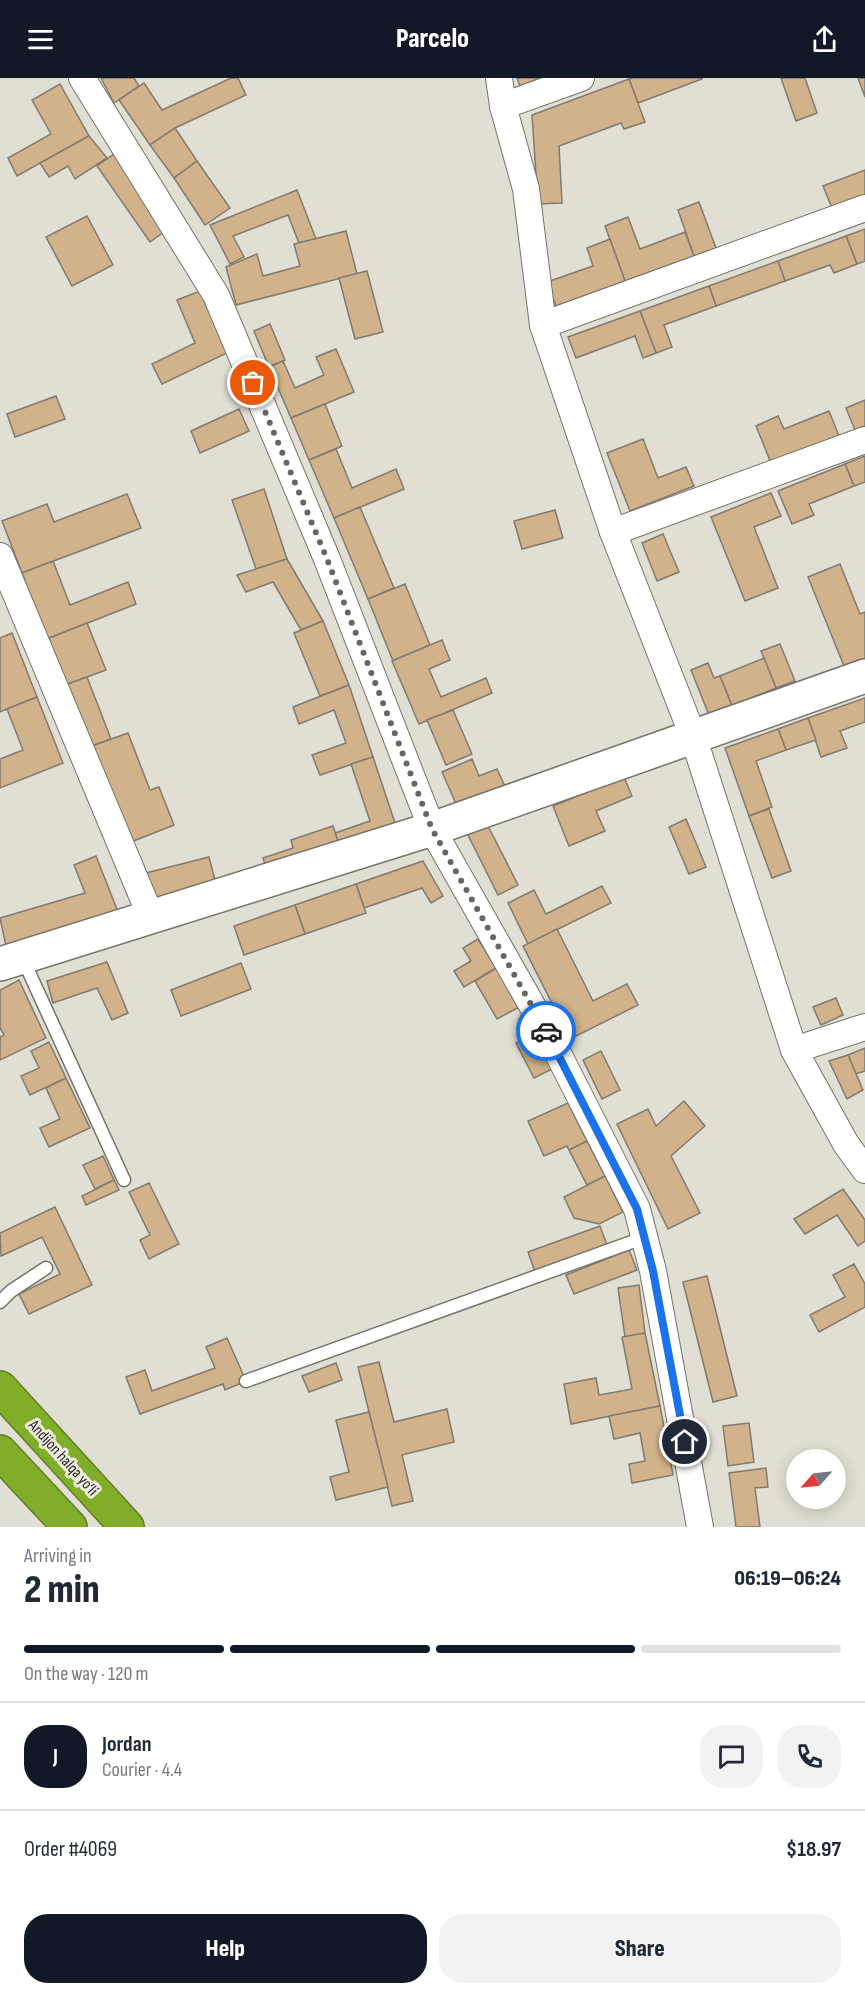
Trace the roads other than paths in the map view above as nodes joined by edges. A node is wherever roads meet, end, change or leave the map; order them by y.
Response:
1 (82, 78) edge
2 (499, 78) edge
3 (581, 78) edge
4 (503, 106) junction
5 (865, 208) edge
6 (543, 325) junction
7 (865, 440) edge
8 (613, 532) junction
9 (0, 556) edge
10 (865, 676) edge
11 (693, 736) junction
12 (432, 829) junction
13 (151, 917) junction
14 (11, 960) edge
15 (865, 1027) edge
16 (794, 1050) junction
17 (865, 1170) edge
18 (124, 1180) dead end
19 (643, 1238) junction
20 (46, 1268) dead end
21 (0, 1302) edge
22 (246, 1381) dead end
23 (0, 1388) edge
24 (0, 1452) edge
25 (70, 1527) edge
26 (127, 1527) edge
27 (700, 1527) edge

1 - 12 street
2 - 4 street
3 - 4 street
4 - 6 street
5 - 6 street
6 - 8 street
7 - 8 street
8 - 11 street
9 - 13 street
10 - 11 street
11 - 12 street
11 - 16 street
12 - 13 street
12 - 19 street
13 - 14 street
14 - 18 lane
15 - 16 street
16 - 17 street
19 - 22 lane
19 - 27 street
20 - 21 lane
23 - 26 highway, Andijon halqa yo‘li
24 - 25 highway

